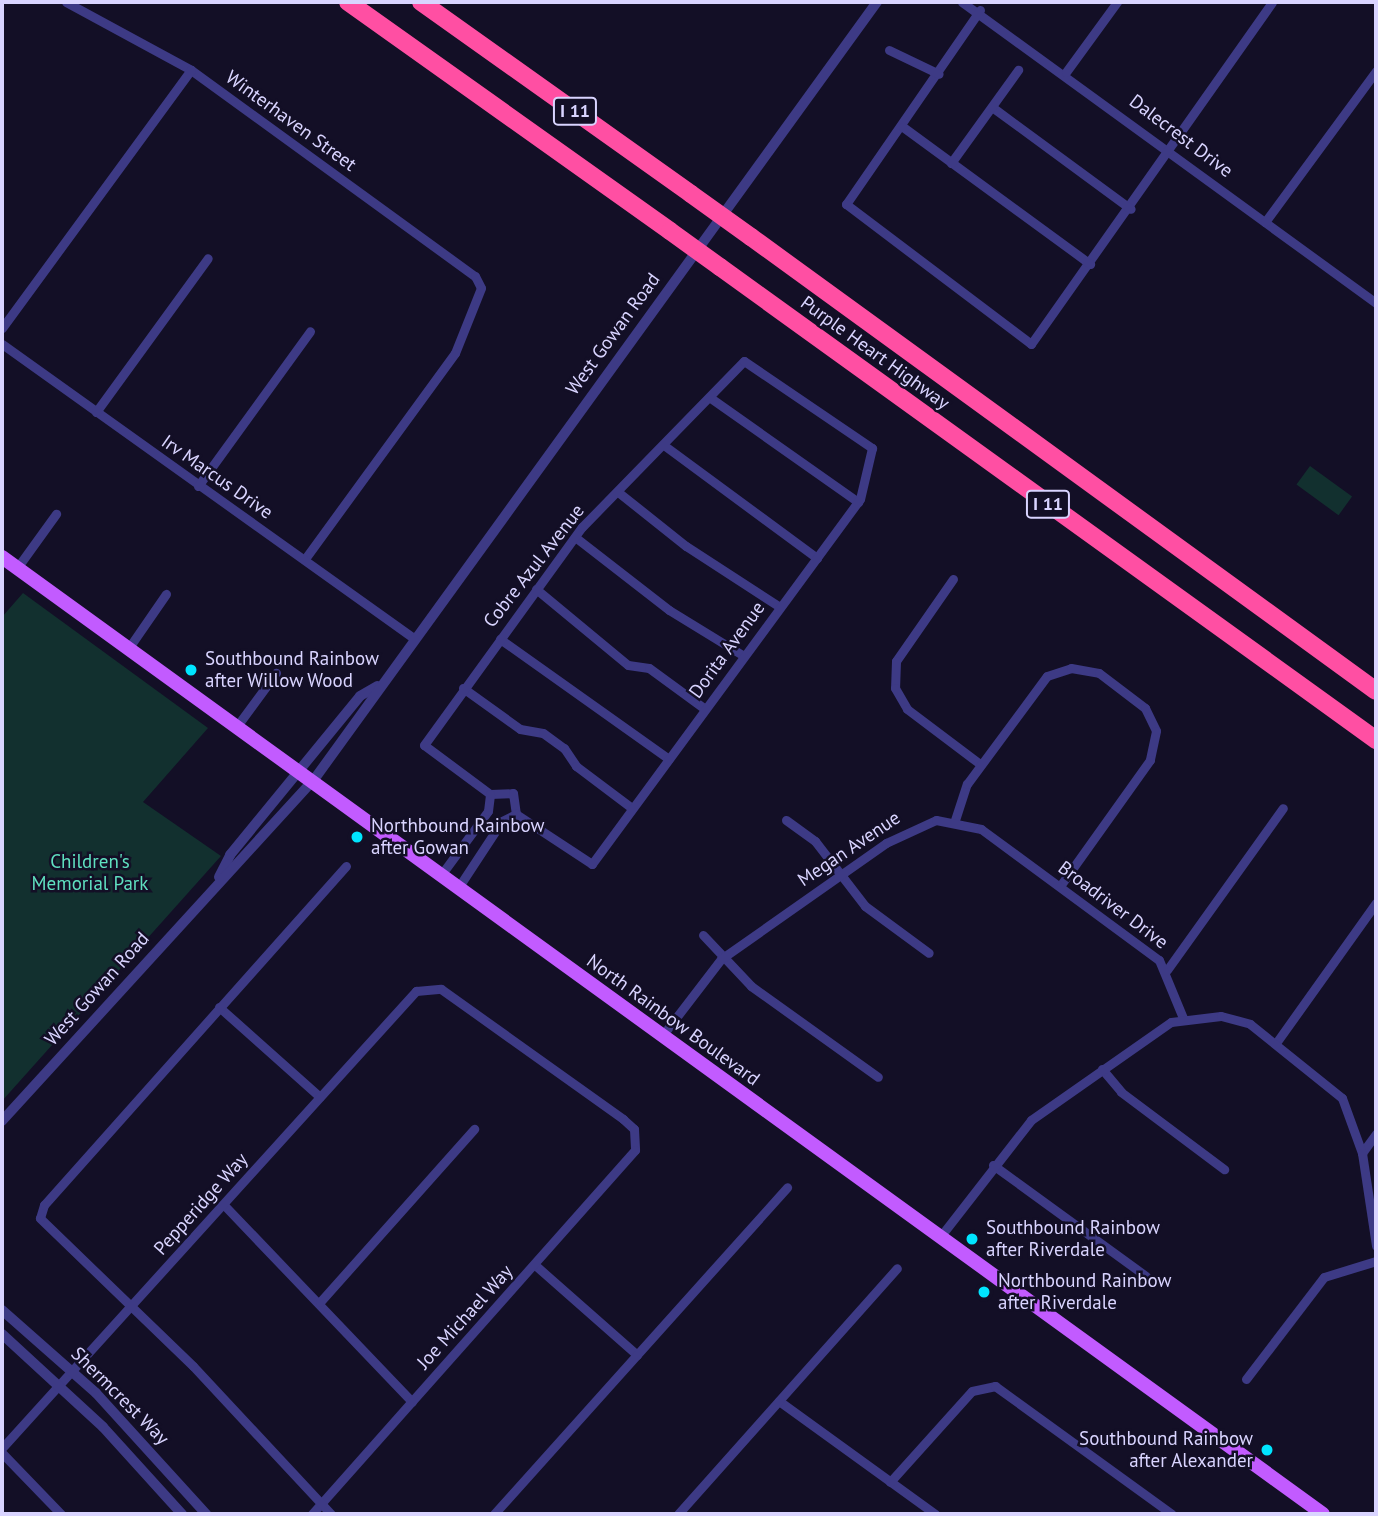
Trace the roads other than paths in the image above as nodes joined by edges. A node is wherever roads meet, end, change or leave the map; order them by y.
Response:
1 (66, 2) edge
2 (421, 2) edge
3 (877, 2) edge
4 (962, 2) edge
5 (1117, 2) edge
6 (1272, 2) edge
7 (350, 4) edge
8 (980, 10) junction
9 (889, 50) dead end
10 (191, 70) junction
11 (1018, 70) dead end
12 (1376, 71) edge
13 (1066, 72) junction
14 (939, 74) junction
15 (992, 107) junction
16 (903, 127) junction
17 (1164, 147) junction
18 (951, 163) junction
19 (1131, 209) junction
20 (1265, 222) junction
21 (208, 258) dead end
22 (1090, 264) junction
23 (1374, 298) edge
24 (2, 328) edge
25 (310, 331) dead end
26 (2, 344) edge
27 (712, 399) junction
28 (96, 412) junction
29 (665, 446) junction
30 (872, 448) joint
31 (198, 486) junction
32 (618, 492) junction
33 (858, 502) junction
34 (56, 514) dead end
35 (575, 537) junction
36 (2, 556) edge
37 (817, 558) junction
38 (305, 559) junction
39 (17, 568) junction
40 (953, 579) dead end
41 (536, 589) junction
42 (166, 593) dead end
43 (780, 607) junction
44 (412, 637) junction
45 (500, 639) junction
46 (128, 649) junction
47 (744, 656) junction
48 (276, 673) dead end
49 (463, 688) junction
50 (1376, 691) edge
51 (705, 709) junction
52 (237, 726) junction
53 (1376, 740) edge
54 (669, 758) junction
55 (980, 764) junction
56 (308, 777) junction
57 (490, 794) junction
58 (632, 808) junction
59 (1283, 808) dead end
60 (516, 814) junction
61 (786, 820) dead end
62 (955, 820) junction
63 (345, 866) dead end
64 (441, 875) junction
65 (839, 876) junction
66 (1060, 886) junction
67 (458, 888) junction
68 (1376, 904) edge
69 (703, 936) dead end
70 (929, 953) dead end
71 (722, 959) junction
72 (1167, 970) junction
73 (219, 1007) junction
74 (1183, 1017) junction
75 (662, 1036) junction
76 (1276, 1042) junction
77 (1102, 1069) junction
78 (878, 1077) dead end
79 (320, 1097) junction
80 (2, 1121) edge
81 (474, 1129) dead end
82 (1376, 1134) edge
83 (637, 1139) joint
84 (1362, 1153) junction
85 (993, 1165) junction
86 (1224, 1169) dead end
87 (787, 1187) dead end
88 (224, 1205) junction
89 (940, 1237) junction
90 (1376, 1246) edge
91 (1376, 1261) edge
92 (535, 1265) junction
93 (897, 1268) dead end
94 (1146, 1276) dead end
95 (320, 1302) junction
96 (133, 1306) junction
97 (2, 1310) edge
98 (2, 1334) edge
99 (637, 1355) junction
100 (74, 1372) junction
101 (1246, 1379) dead end
102 (61, 1386) junction
103 (779, 1401) junction
104 (412, 1402) junction
105 (2, 1451) edge
106 (890, 1482) junction
107 (320, 1505) junction
108 (61, 1514) edge
109 (182, 1514) edge
110 (206, 1514) edge
111 (312, 1514) edge
112 (331, 1514) edge
113 (494, 1514) edge
114 (678, 1514) edge
115 (935, 1514) edge
116 (1172, 1514) edge
117 (1323, 1514) edge

1 - 10 street, Winterhaven Street
2 - 50 highway, Purple Heart Highway / I 11, bridge
3 - 44 street, West Gowan Road
4 - 8 street, Dalecrest Drive
5 - 13 street
6 - 17 street
7 - 53 highway, Purple Heart Highway / I 11, bridge
8 - 13 street, Dalecrest Drive
8 - 14 street
9 - 14 street
10 - 24 street
10 - 38 street, Winterhaven Street
11 - 15 street
12 - 20 street
13 - 17 street, Dalecrest Drive
14 - 16 street
15 - 18 street
15 - 19 street
16 - 18 street
16 - 22 street
17 - 19 street
17 - 20 street, Dalecrest Drive
18 - 22 street
19 - 22 street
20 - 23 street, Dalecrest Drive
21 - 28 street
25 - 31 street
26 - 28 street, Irv Marcus Drive
27 - 29 street, Cobre Azul Avenue
27 - 30 street, Cobre Azul Avenue
27 - 33 street
28 - 31 street, Irv Marcus Drive
29 - 32 street, Cobre Azul Avenue
29 - 37 street
30 - 33 street, Dorita Avenue
31 - 38 street, Irv Marcus Drive
32 - 35 street, Cobre Azul Avenue
32 - 43 street
33 - 37 street, Dorita Avenue
34 - 39 street
35 - 41 street, Cobre Azul Avenue
35 - 47 street
36 - 39 main road, North Rainbow Boulevard
37 - 43 street, Dorita Avenue
38 - 44 street, Irv Marcus Drive
39 - 46 main road, North Rainbow Boulevard
40 - 55 street
41 - 45 street, Cobre Azul Avenue
41 - 51 street
42 - 46 street
43 - 47 street, Dorita Avenue
44 - 56 street, West Gowan Road
45 - 49 street, Cobre Azul Avenue
45 - 54 street
46 - 52 main road, North Rainbow Boulevard
47 - 51 street, Dorita Avenue
48 - 52 street
49 - 57 street, Cobre Azul Avenue
49 - 58 street
51 - 54 street, Dorita Avenue
52 - 56 main road, North Rainbow Boulevard
54 - 58 street, Dorita Avenue
55 - 62 street
55 - 66 street
56 - 64 main road, North Rainbow Boulevard
56 - 80 street, West Gowan Road
57 - 60 street
57 - 64 street
58 - 60 street, Dorita Avenue
59 - 72 street
60 - 67 street
61 - 65 street
62 - 65 street, Megan Avenue
62 - 66 street, Broadriver Drive
63 - 73 street
64 - 67 main road, North Rainbow Boulevard
65 - 70 street
65 - 71 street, Megan Avenue
66 - 72 street, Broadriver Drive
67 - 75 main road, North Rainbow Boulevard
68 - 76 street
69 - 71 street
71 - 75 street, Megan Avenue
71 - 78 street
72 - 74 street, Broadriver Drive
73 - 79 street
73 - 96 street
74 - 76 street
74 - 77 street
75 - 89 main road, North Rainbow Boulevard
76 - 84 street
77 - 85 street
77 - 86 street
79 - 83 street, Pepperidge Way
79 - 88 street, Pepperidge Way
81 - 95 street
82 - 84 street
83 - 92 street, Joe Michael Way
84 - 90 street
85 - 89 street
85 - 94 street
87 - 99 street
88 - 95 street
88 - 96 street, Pepperidge Way
89 - 117 main road, North Rainbow Boulevard
91 - 101 street
92 - 99 street
92 - 104 street, Joe Michael Way
93 - 103 street
95 - 104 street
96 - 100 street, Pepperidge Way
96 - 107 street
97 - 100 street, Shermcrest Way
98 - 102 street, Shermcrest Way
99 - 113 street
100 - 102 street, Pepperidge Way
100 - 110 street, Shermcrest Way
102 - 105 street, Pepperidge Way
102 - 109 street, Shermcrest Way
103 - 106 street
103 - 114 street
104 - 107 street, Joe Michael Way
105 - 108 street
106 - 115 street
106 - 116 street
107 - 111 street, Joe Michael Way
107 - 112 street

